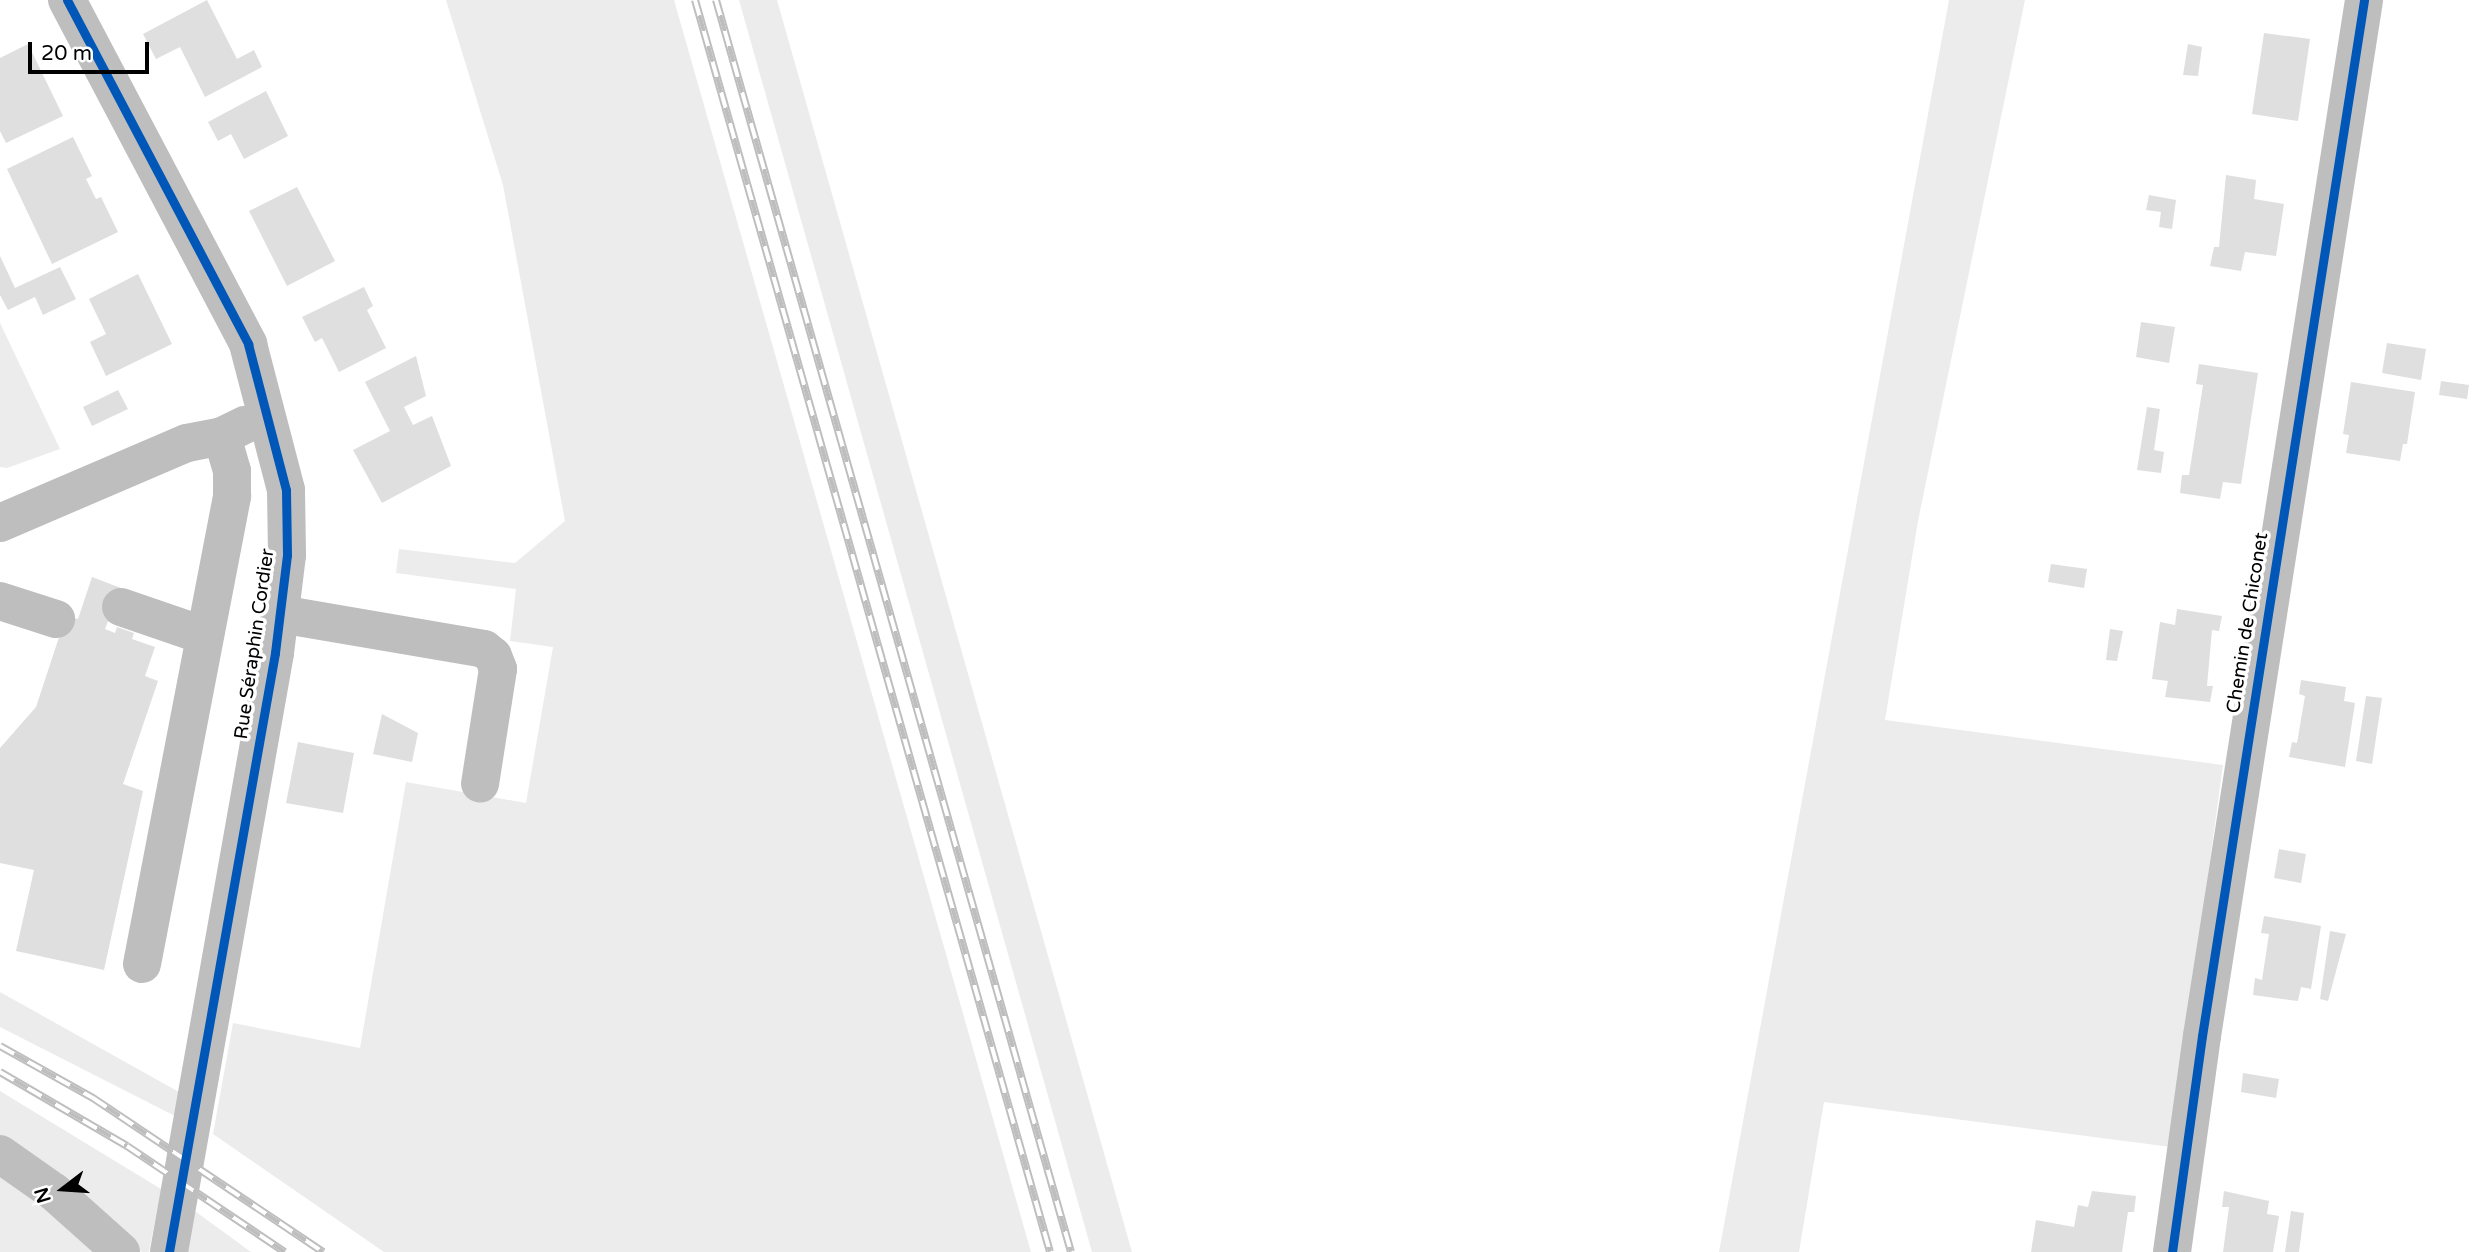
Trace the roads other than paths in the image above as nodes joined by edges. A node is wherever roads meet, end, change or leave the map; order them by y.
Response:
1 (67, 0) edge
2 (2364, 0) edge
3 (269, 413) junction
4 (222, 436) junction
5 (0, 523) edge
6 (0, 601) edge
7 (121, 607) dead end
8 (280, 614) junction
9 (56, 619) dead end
10 (203, 635) junction
11 (480, 784) dead end
12 (142, 964) dead end
13 (0, 1154) edge
14 (171, 1242) edge
15 (121, 1252) edge
16 (2172, 1252) edge

1 - 3 street, Rue Séraphin Cordier
2 - 16 street, Chemin de Chiconet
3 - 4 street
3 - 8 street, Rue Séraphin Cordier
4 - 5 street
4 - 10 street
6 - 9 street
7 - 10 street
8 - 11 street
8 - 14 street, Rue Séraphin Cordier
10 - 12 street
13 - 15 street

